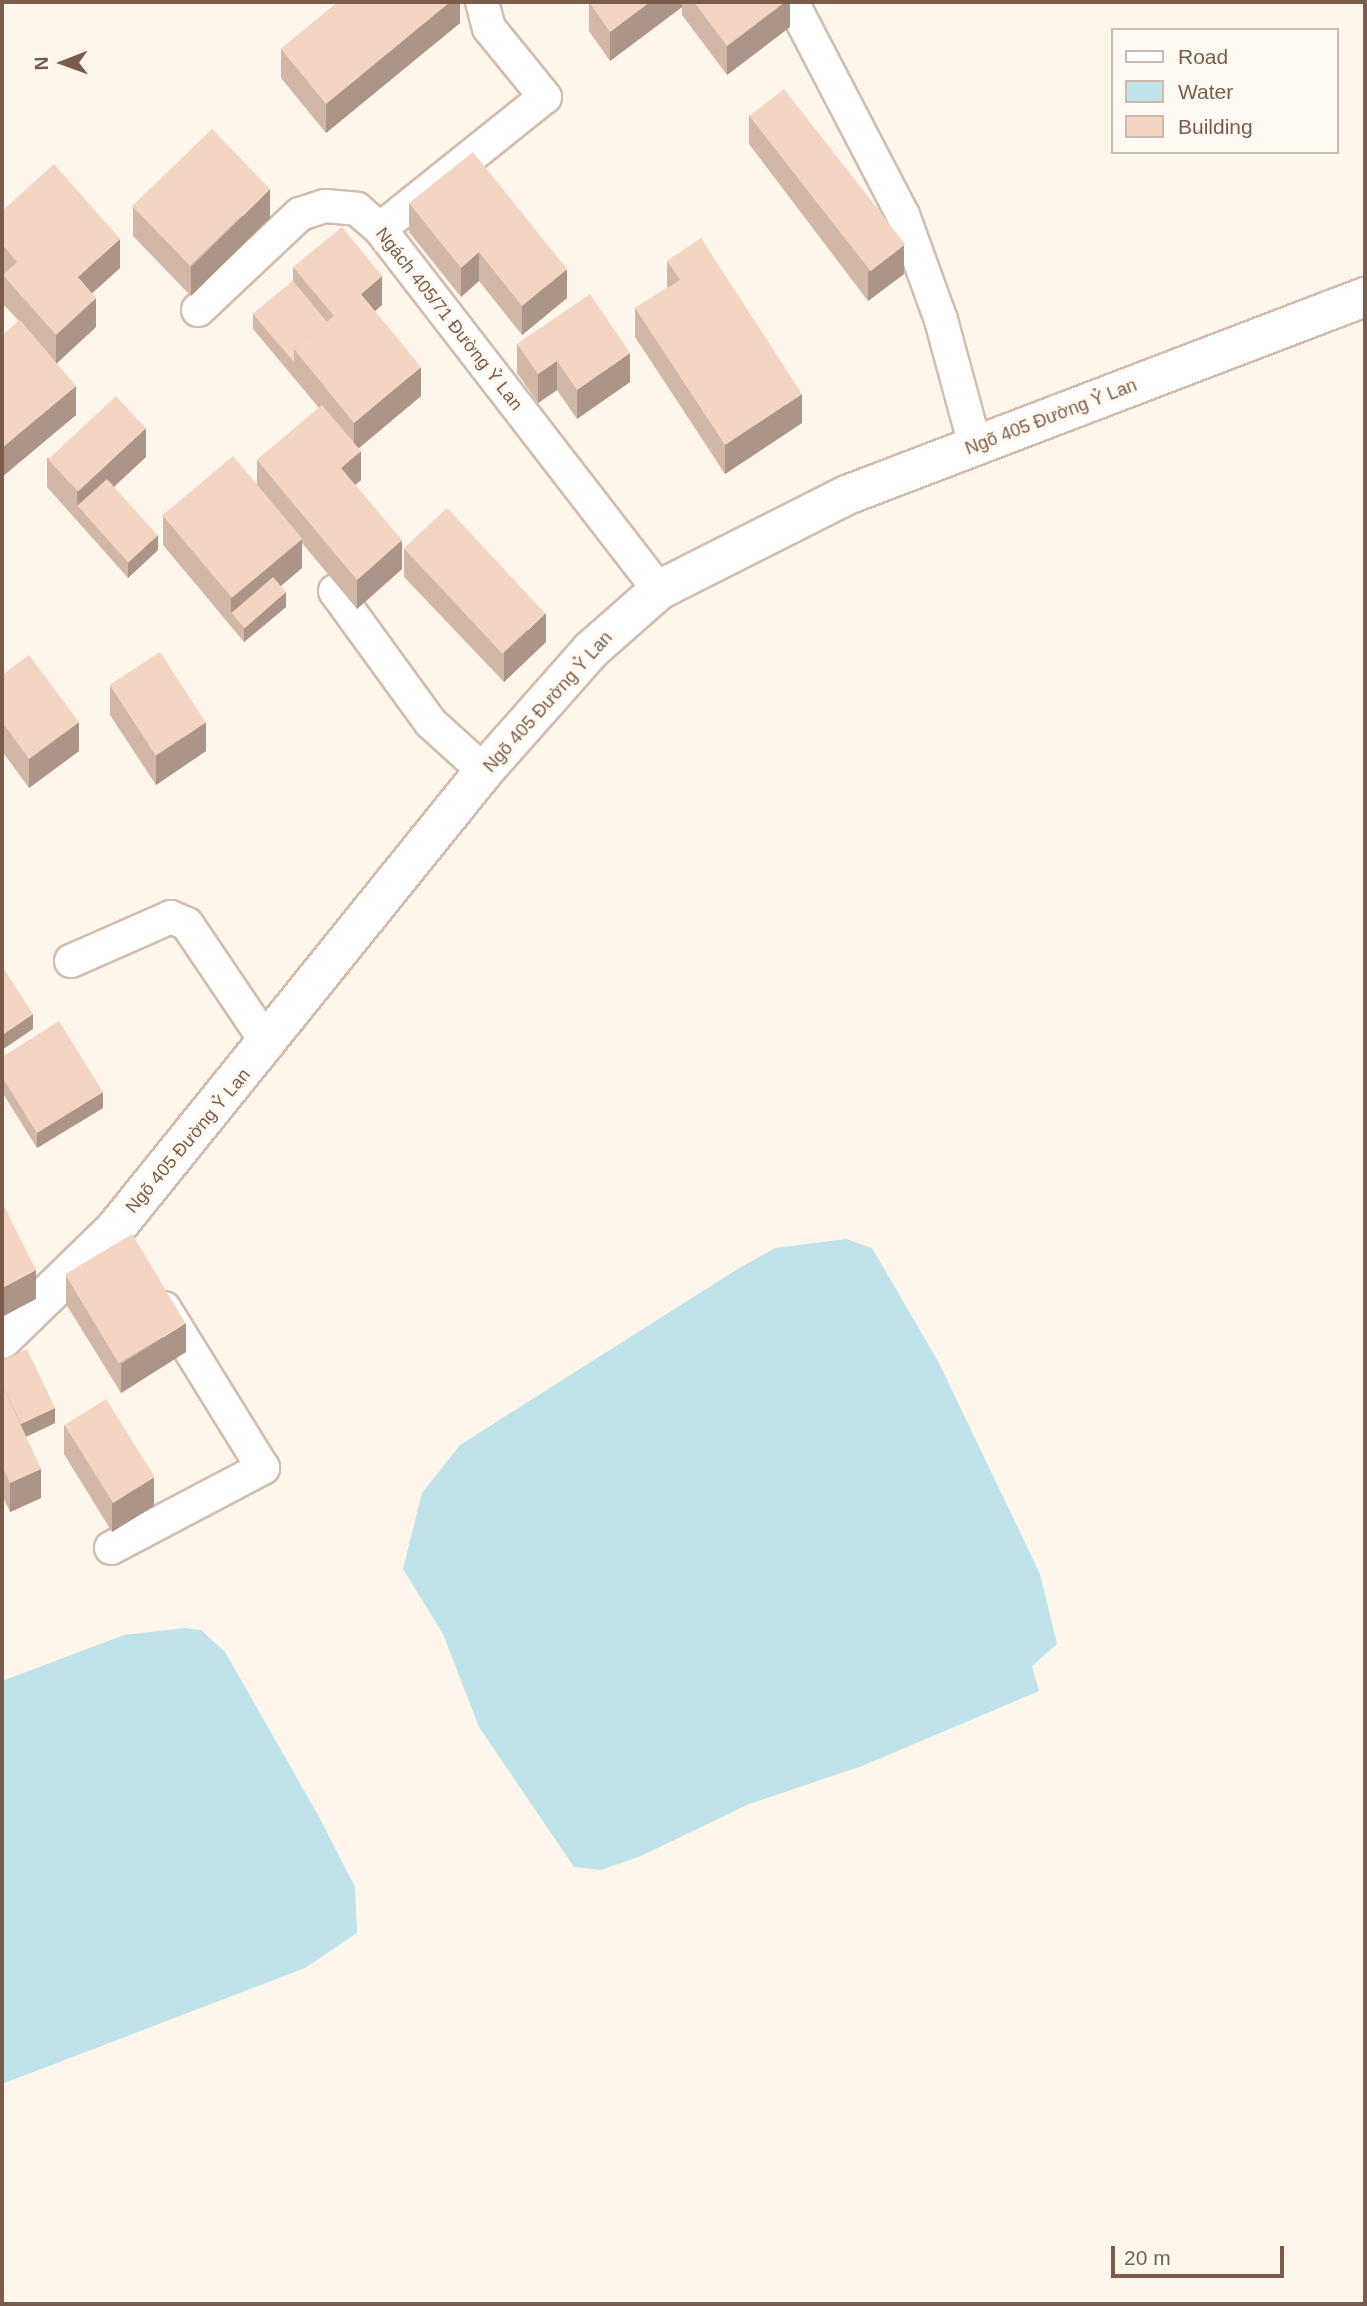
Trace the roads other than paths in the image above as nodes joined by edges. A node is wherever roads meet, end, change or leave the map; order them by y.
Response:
1 (482, 2) edge
2 (792, 2) edge
3 (380, 229) junction
4 (1365, 297) edge
5 (198, 310) dead end
6 (975, 446) junction
7 (659, 590) junction
8 (335, 591) dead end
9 (484, 771) junction
10 (71, 961) dead end
11 (268, 1044) junction
12 (150, 1286) edge
13 (2, 1339) edge
14 (111, 1548) dead end

1 - 3 lane
2 - 6 lane
3 - 5 lane, Ngách 405/71 Đường Ỷ Lan
3 - 7 lane, Ngách 405/71 Đường Ỷ Lan
4 - 6 street, Ngõ 405 Đường Ỷ Lan
6 - 7 street, Ngõ 405 Đường Ỷ Lan
7 - 9 street, Ngõ 405 Đường Ỷ Lan
8 - 9 lane
9 - 11 street, Ngõ 405 Đường Ỷ Lan
10 - 11 lane
11 - 13 street, Ngõ 405 Đường Ỷ Lan
12 - 14 lane

